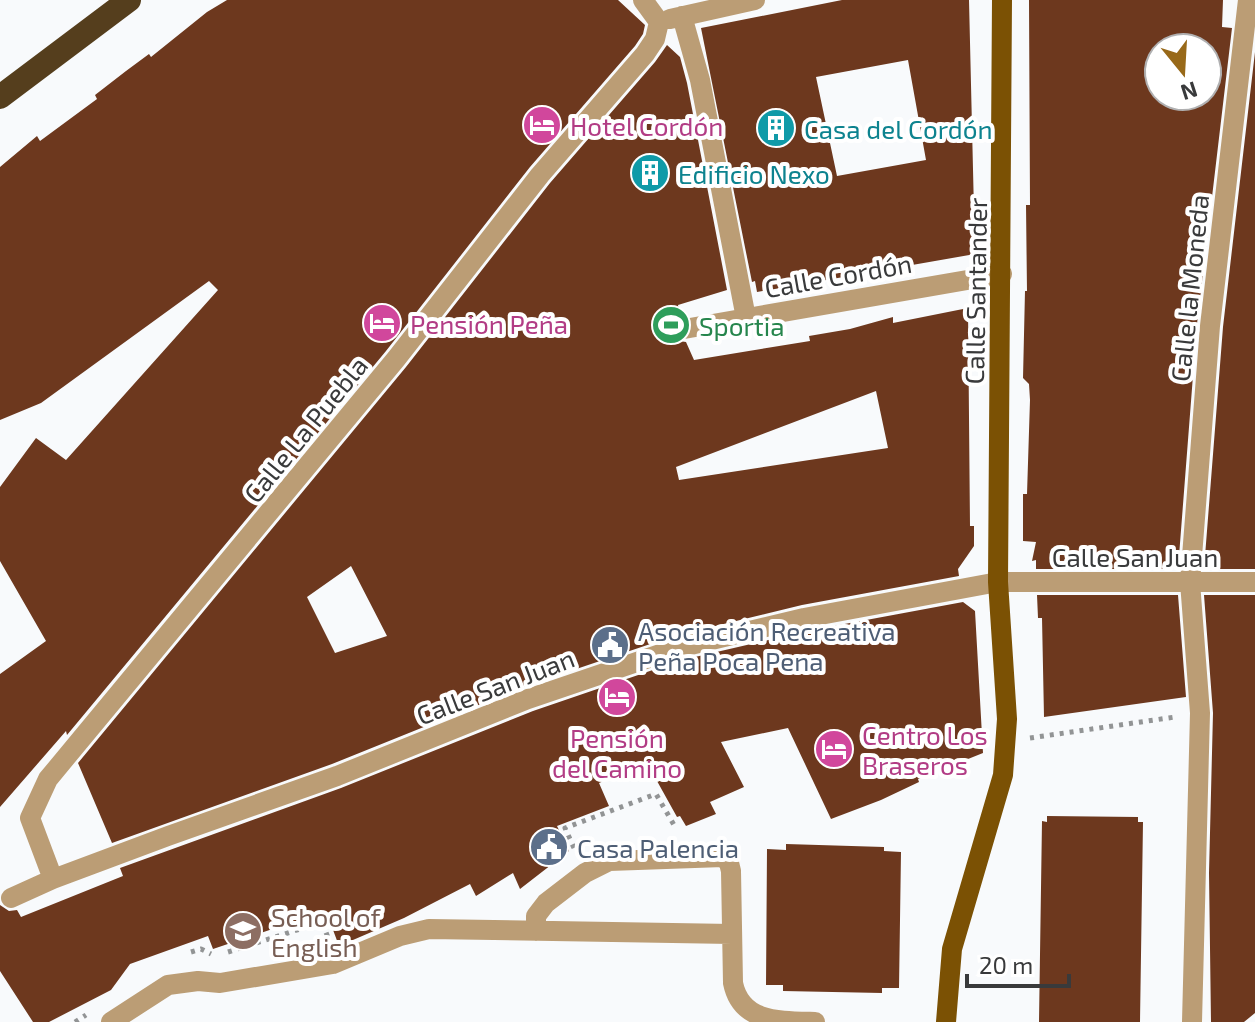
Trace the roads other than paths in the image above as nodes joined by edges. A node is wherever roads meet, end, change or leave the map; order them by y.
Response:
1 (129, 0) edge
2 (643, 0) edge
3 (755, 0) edge
4 (1002, 0) edge
5 (1248, 0) edge
6 (682, 16) junction
7 (659, 22) junction
8 (0, 97) edge
9 (1002, 274) junction
10 (746, 318) junction
11 (684, 329) dead end
12 (998, 582) junction
13 (1190, 582) junction
14 (1255, 582) edge
15 (53, 879) junction
16 (11, 898) dead end
17 (536, 931) junction
18 (732, 934) junction
19 (111, 1022) edge
20 (815, 1022) edge
21 (946, 1022) edge
22 (1192, 1022) edge

1 - 8 highway
2 - 7 street
3 - 6 street
4 - 9 main road, Calle Santander
5 - 13 street, Calle la Moneda
6 - 7 street
6 - 10 street
7 - 15 street, Calle La Puebla
9 - 10 street, Calle Cordón
9 - 12 main road, Calle Santander
10 - 11 street, Calle Cordón
12 - 13 street, Calle San Juan
12 - 15 street, Calle San Juan
12 - 21 main road, Calle Santander
13 - 14 street, Calle San Juan
13 - 22 street, Calle la Moneda
15 - 16 street, Calle San Juan
17 - 18 street
17 - 18 street
17 - 19 street
18 - 20 street

